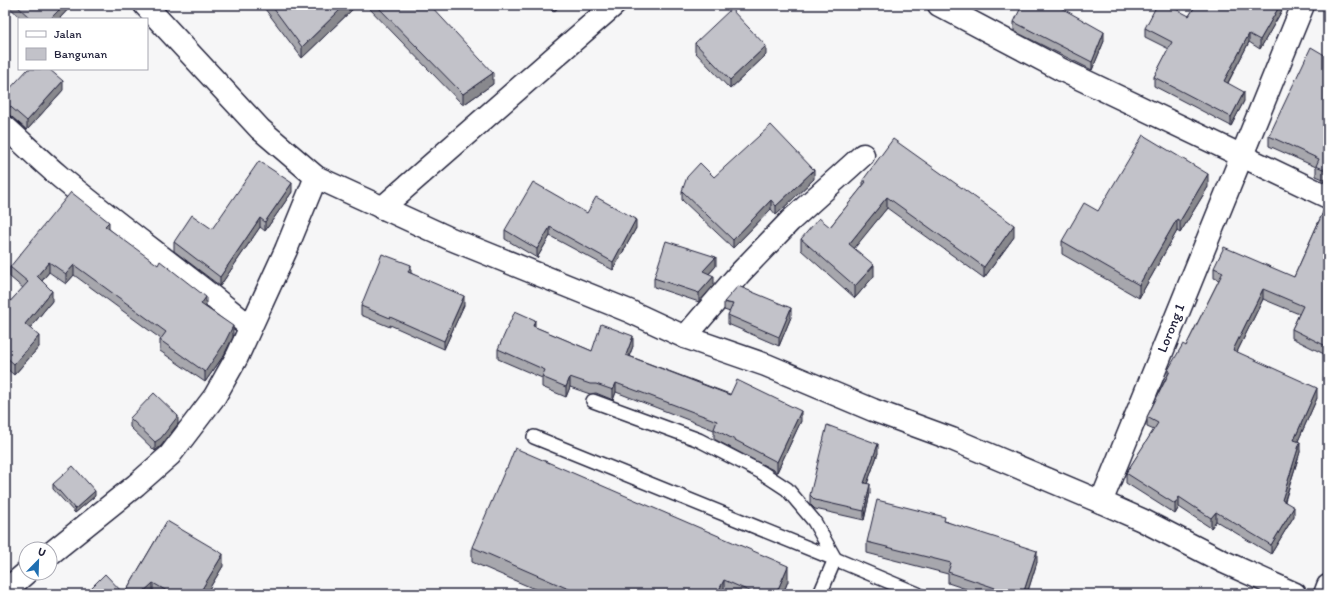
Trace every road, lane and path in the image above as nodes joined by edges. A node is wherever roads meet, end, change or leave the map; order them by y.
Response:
1 (145, 5) edge
2 (614, 5) edge
3 (939, 5) edge
4 (1303, 5) edge
5 (5, 127) edge
6 (864, 155) dead end
7 (1241, 155) junction
8 (316, 177) junction
9 (1328, 196) edge
10 (382, 208) junction
11 (250, 327) junction
12 (685, 337) junction
13 (593, 401) dead end
14 (534, 437) dead end
15 (1101, 502) junction
16 (58, 548) edge
17 (835, 559) junction
18 (18, 580) edge
19 (1328, 586) edge
20 (5, 592) edge
21 (820, 594) edge
22 (918, 594) edge
23 (1294, 594) edge
24 (1325, 594) edge

1 - 8 main road
2 - 10 main road
3 - 7 main road
4 - 7 main road, Lorong 1
5 - 11 main road
6 - 12 main road
7 - 9 main road
7 - 15 main road, Lorong 1
8 - 10 main road
8 - 11 main road
10 - 12 main road
11 - 16 main road
12 - 15 main road
13 - 17 lane
14 - 17 lane
15 - 23 main road
17 - 21 lane
17 - 22 lane
18 - 20 main road
19 - 24 main road

